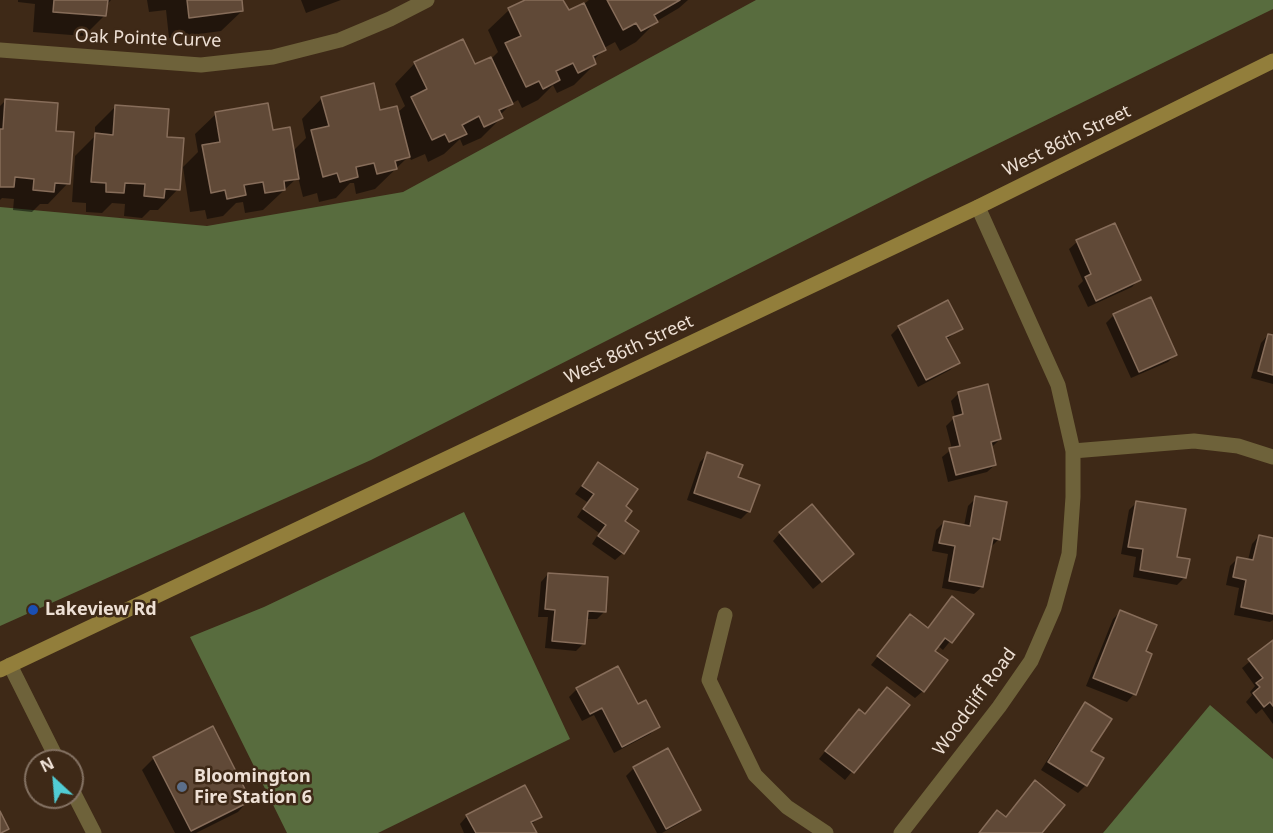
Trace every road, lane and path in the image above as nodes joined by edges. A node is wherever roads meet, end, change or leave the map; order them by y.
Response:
1 (427, 0) edge
2 (0, 51) edge
3 (1273, 61) edge
4 (978, 207) junction
5 (1073, 450) junction
6 (1273, 457) edge
7 (725, 615) dead end
8 (5, 668) edge
9 (51, 749) edge
10 (82, 809) edge
11 (94, 833) edge
12 (826, 833) edge
13 (901, 833) edge

1 - 2 street, Oak Pointe Curve
3 - 4 street, West 86th Street
4 - 5 street, Woodcliff Road
4 - 8 street, West 86th Street
5 - 6 street
5 - 13 street, Woodcliff Road
7 - 12 street
8 - 9 street
10 - 11 street

